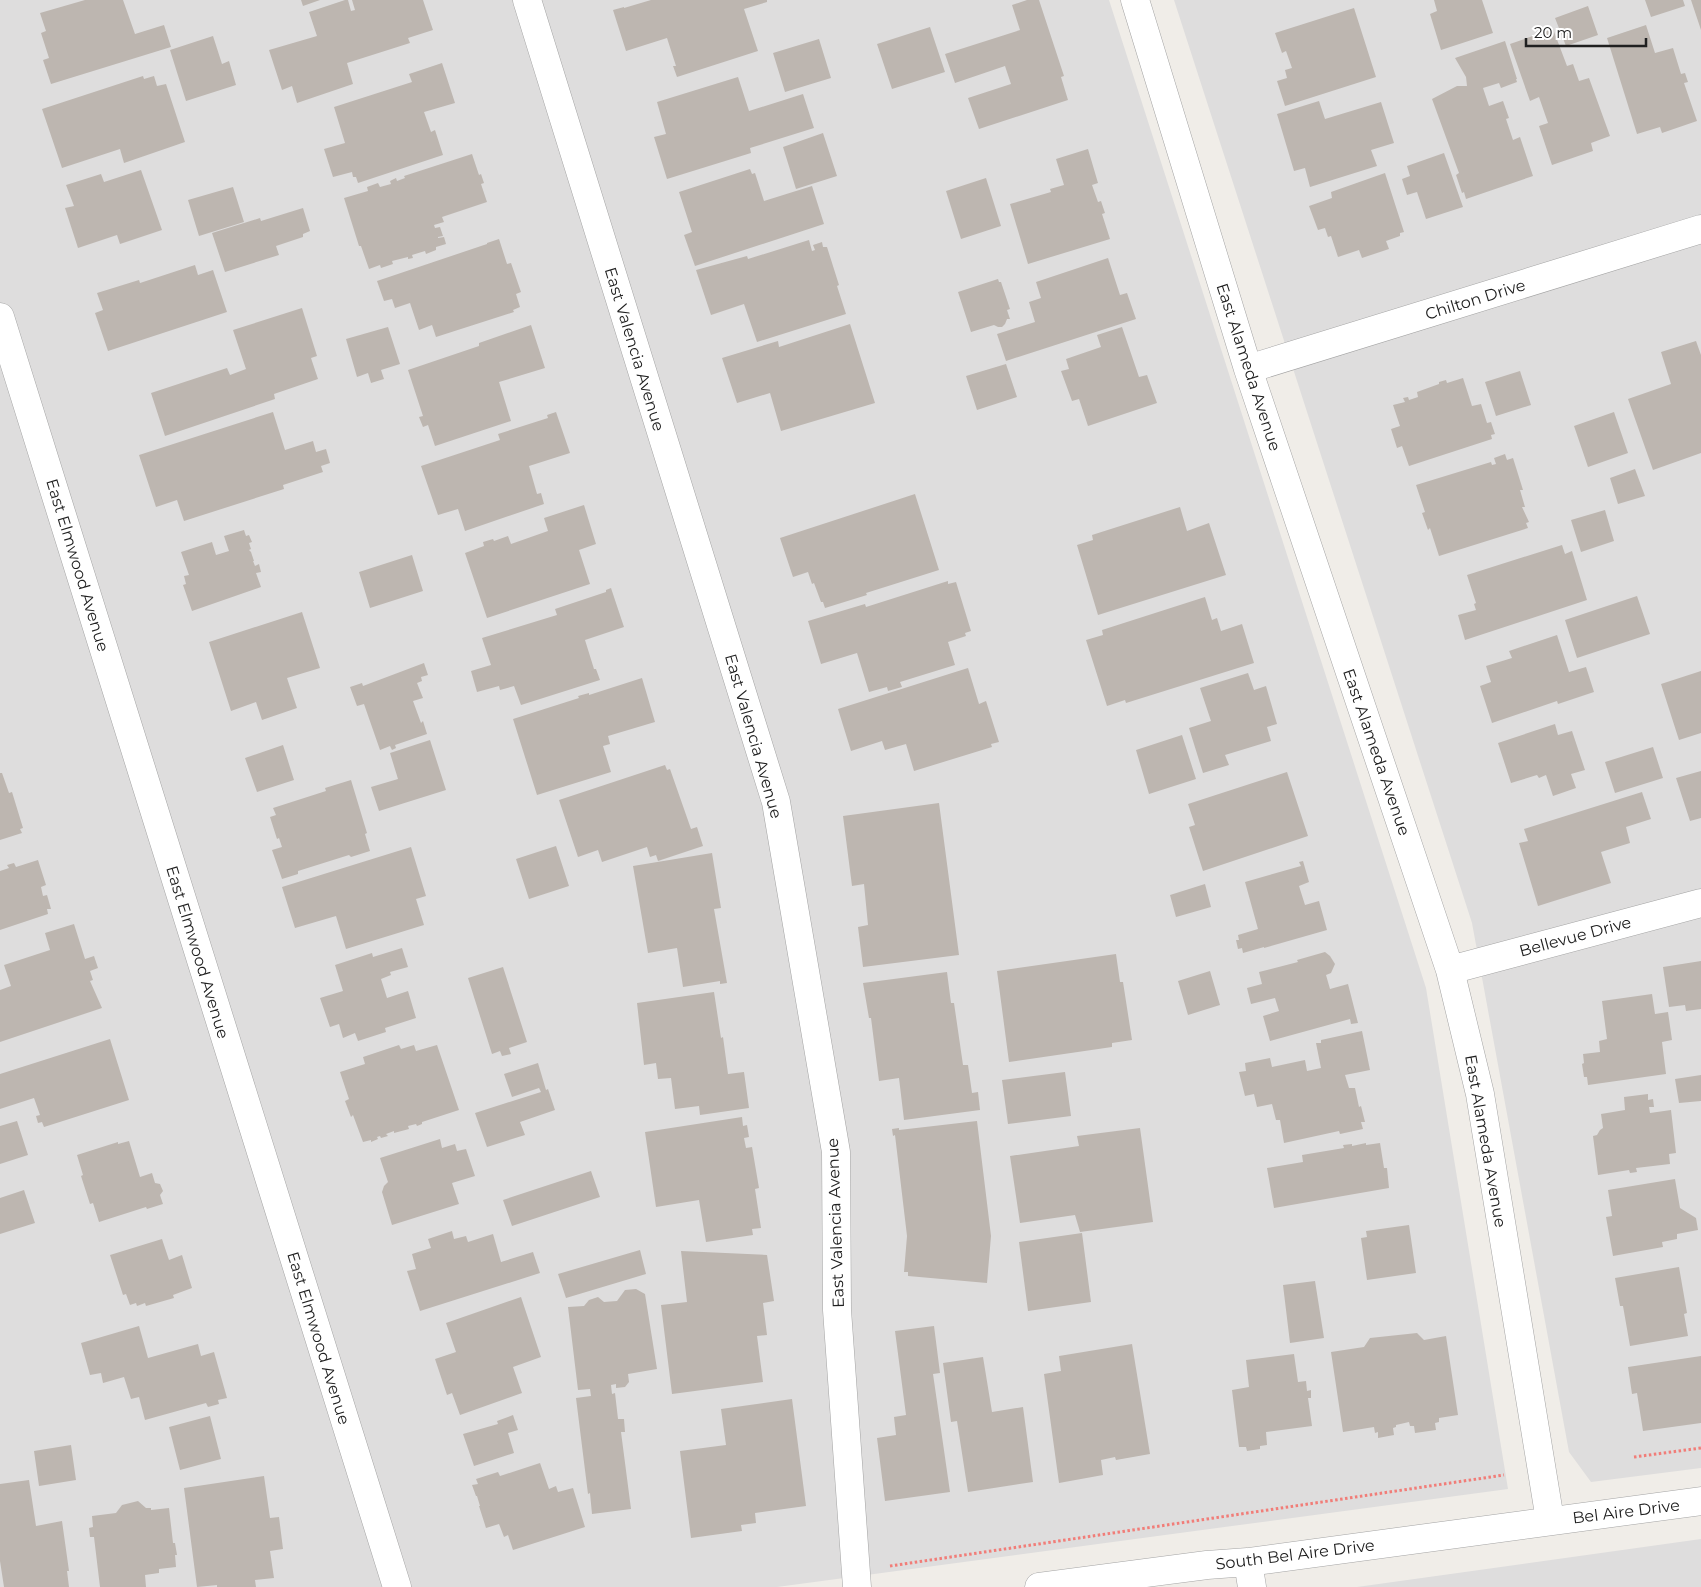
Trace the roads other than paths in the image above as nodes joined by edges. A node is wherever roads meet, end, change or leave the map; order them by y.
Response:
1 (527, 0) edge
2 (1135, 0) edge
3 (1701, 228) edge
4 (0, 317) edge
5 (1248, 369) junction
6 (1701, 903) edge
7 (1450, 970) junction
8 (1701, 1501) edge
9 (1550, 1520) junction
10 (1250, 1574) edge
11 (397, 1587) edge
12 (857, 1587) edge
13 (1039, 1587) edge

1 - 12 street, East Valencia Avenue
2 - 5 street, East Alameda Avenue
3 - 5 street, Chilton Drive
4 - 11 street, East Elmwood Avenue
5 - 7 street, East Alameda Avenue
6 - 7 street, Bellevue Drive
7 - 9 street, East Alameda Avenue
8 - 9 street, Bel Aire Drive
9 - 10 street, South Bel Aire Drive
10 - 13 street, South Bel Aire Drive

